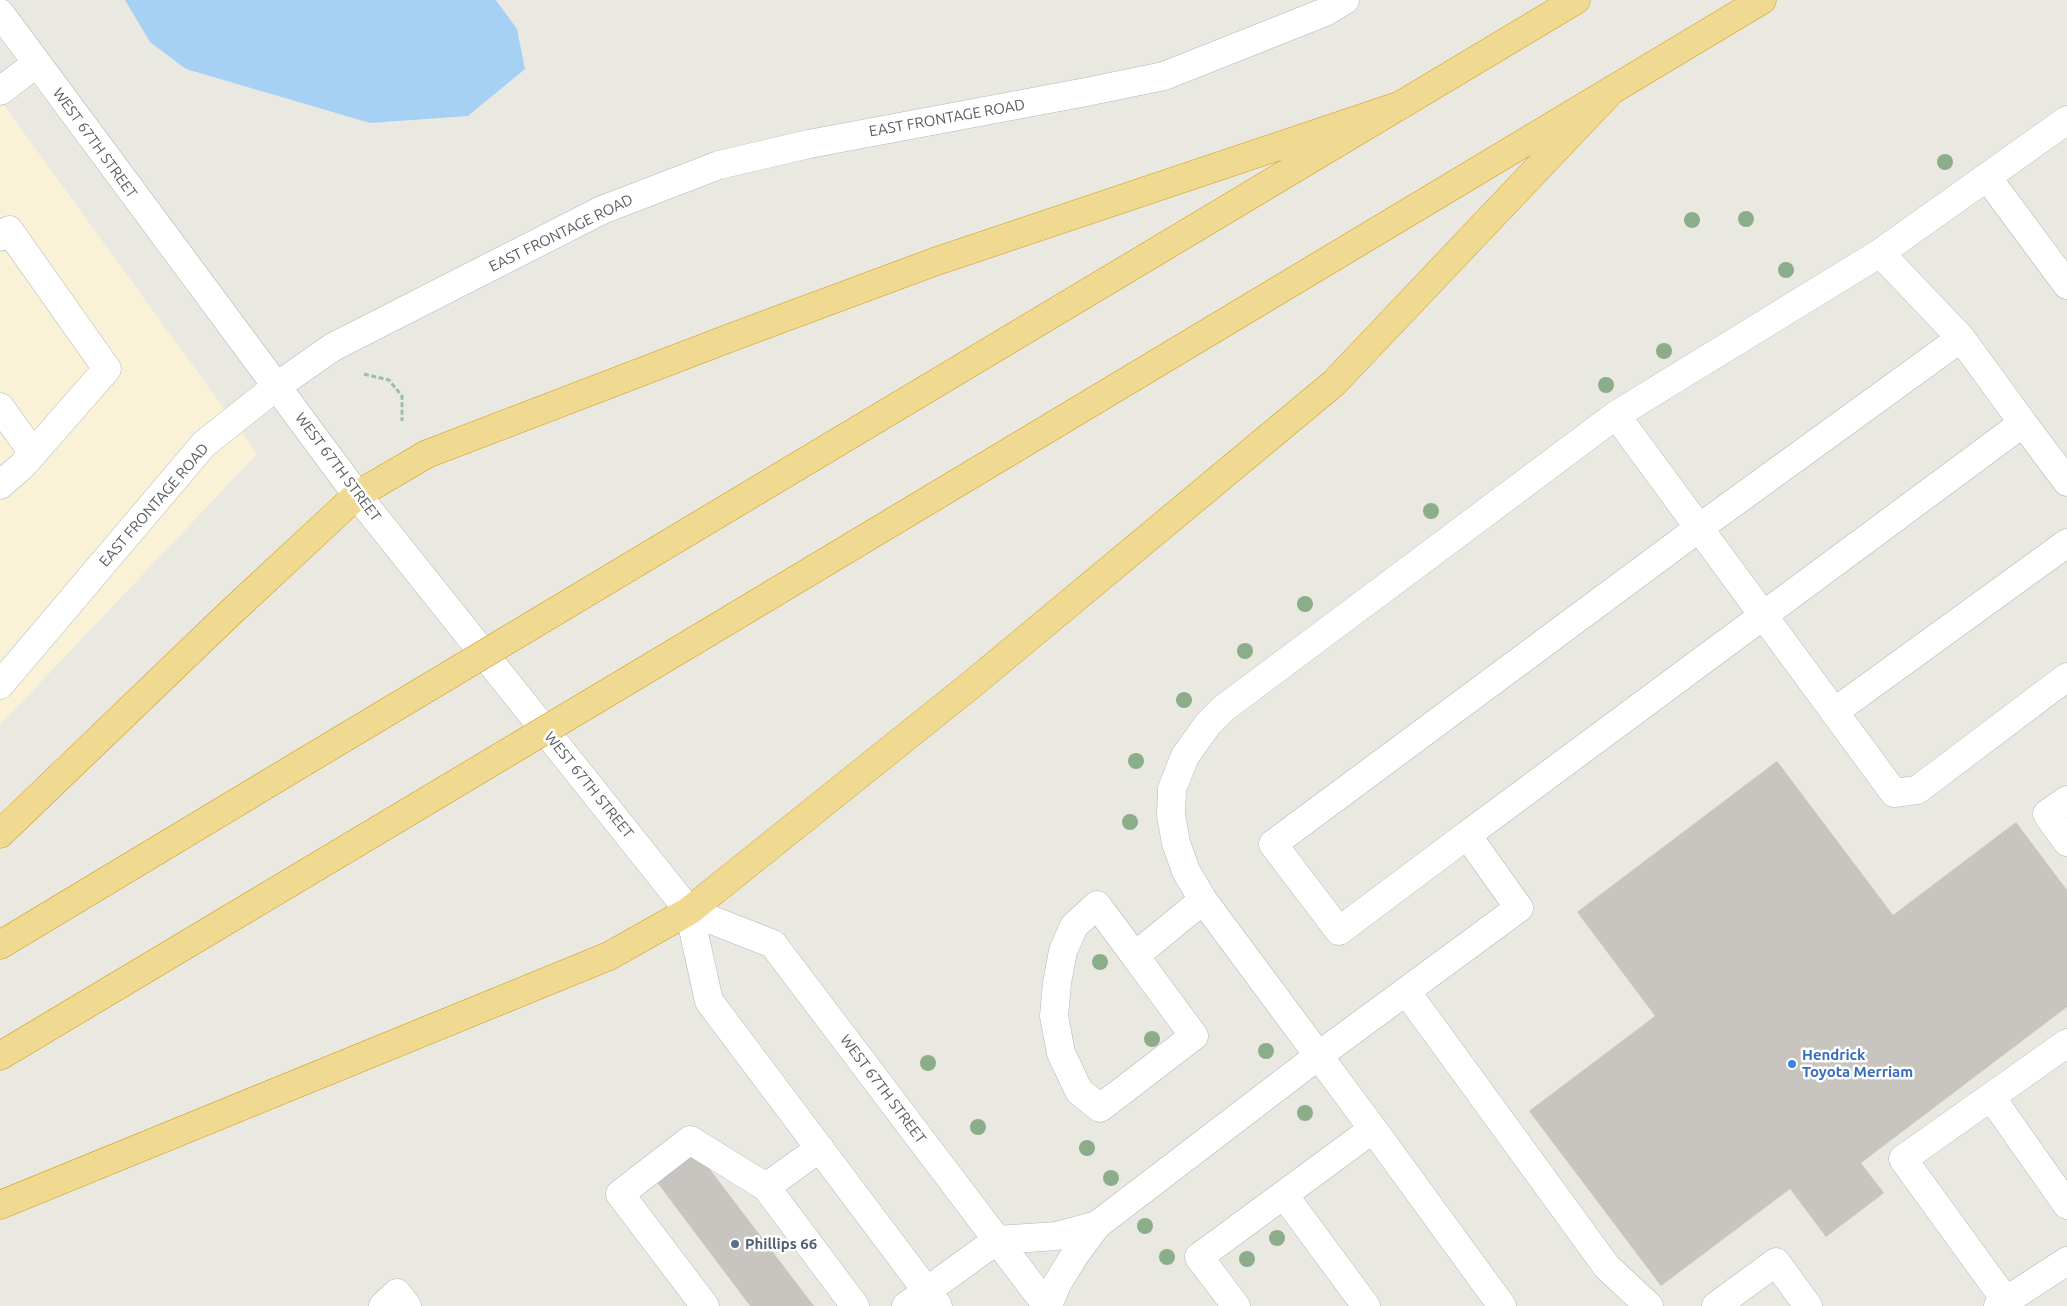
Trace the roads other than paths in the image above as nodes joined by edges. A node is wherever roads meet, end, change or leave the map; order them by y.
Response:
1 (1345, 0) edge
2 (1576, 0) edge
3 (1762, 0) edge
4 (0, 13) edge
5 (37, 63) junction
6 (0, 91) edge
7 (1611, 91) junction
8 (1401, 105) junction
9 (2067, 120) edge
10 (1987, 177) junction
11 (0, 237) edge
12 (1880, 253) junction
13 (2059, 258) edge
14 (2067, 285) edge
15 (1961, 338) junction
16 (277, 386) junction
17 (0, 407) edge
18 (1616, 415) junction
19 (2023, 423) junction
20 (33, 453) junction
21 (2067, 482) edge
22 (0, 485) edge
23 (357, 496) junction
24 (1699, 528) junction
25 (2067, 543) edge
26 (1763, 615) junction
27 (2067, 676) edge
28 (0, 685) edge
29 (1834, 712) junction
30 (2067, 800) edge
31 (0, 834) edge
32 (1467, 835) junction
33 (2067, 842) edge
34 (1203, 900) junction
35 (689, 911) junction
36 (0, 945) edge
37 (1135, 956) junction
38 (1406, 991) junction
39 (2067, 1043) edge
40 (0, 1056) edge
41 (1318, 1056) junction
42 (1991, 1097) junction
43 (1373, 1129) junction
44 (820, 1148) junction
45 (766, 1187) junction
46 (1284, 1195) junction
47 (0, 1205) edge
48 (2067, 1205) edge
49 (1097, 1225) junction
50 (997, 1240) junction
51 (2067, 1261) edge
52 (924, 1301) edge
53 (2002, 1304) edge
54 (383, 1306) edge
55 (406, 1306) edge
56 (705, 1306) edge
57 (855, 1306) edge
58 (1047, 1306) edge
59 (1236, 1306) edge
60 (1366, 1306) edge
61 (1502, 1306) edge
62 (1649, 1306) edge
63 (1716, 1306) edge
64 (1808, 1306) edge

1 - 16 street, EAST FRONTAGE ROAD
2 - 8 highway
3 - 7 highway
4 - 5 street, WEST 67TH STREET
5 - 6 street
5 - 16 street, WEST 67TH STREET
7 - 35 highway
7 - 40 highway, bridge
8 - 23 highway
8 - 36 highway, bridge
9 - 10 street
10 - 12 street
10 - 13 street
11 - 20 street
12 - 15 street
12 - 18 street
13 - 14 street
15 - 19 street
15 - 24 street
16 - 23 street, WEST 67TH STREET
16 - 28 street, EAST FRONTAGE ROAD
17 - 20 street
18 - 24 street
18 - 34 street
19 - 21 street
19 - 26 street
20 - 22 street
23 - 31 highway
23 - 35 street, WEST 67TH STREET
24 - 26 street
24 - 32 street
25 - 29 street
26 - 29 street
26 - 32 street
27 - 29 street
30 - 33 street
32 - 38 street
34 - 37 street
34 - 41 street
35 - 44 street, WEST 67TH STREET
35 - 47 highway
35 - 50 street, WEST 67TH STREET
37 - 37 street
38 - 41 street
38 - 62 street
39 - 42 street
41 - 43 street
41 - 49 street
42 - 48 street
42 - 53 street
43 - 46 street
43 - 61 street
44 - 45 street
44 - 52 street, WEST 67TH STREET
45 - 56 street
45 - 57 street
46 - 59 street
46 - 60 street
49 - 50 street
49 - 58 street
50 - 52 street
50 - 58 street, WEST 67TH STREET
51 - 53 street
54 - 55 street
63 - 64 street

